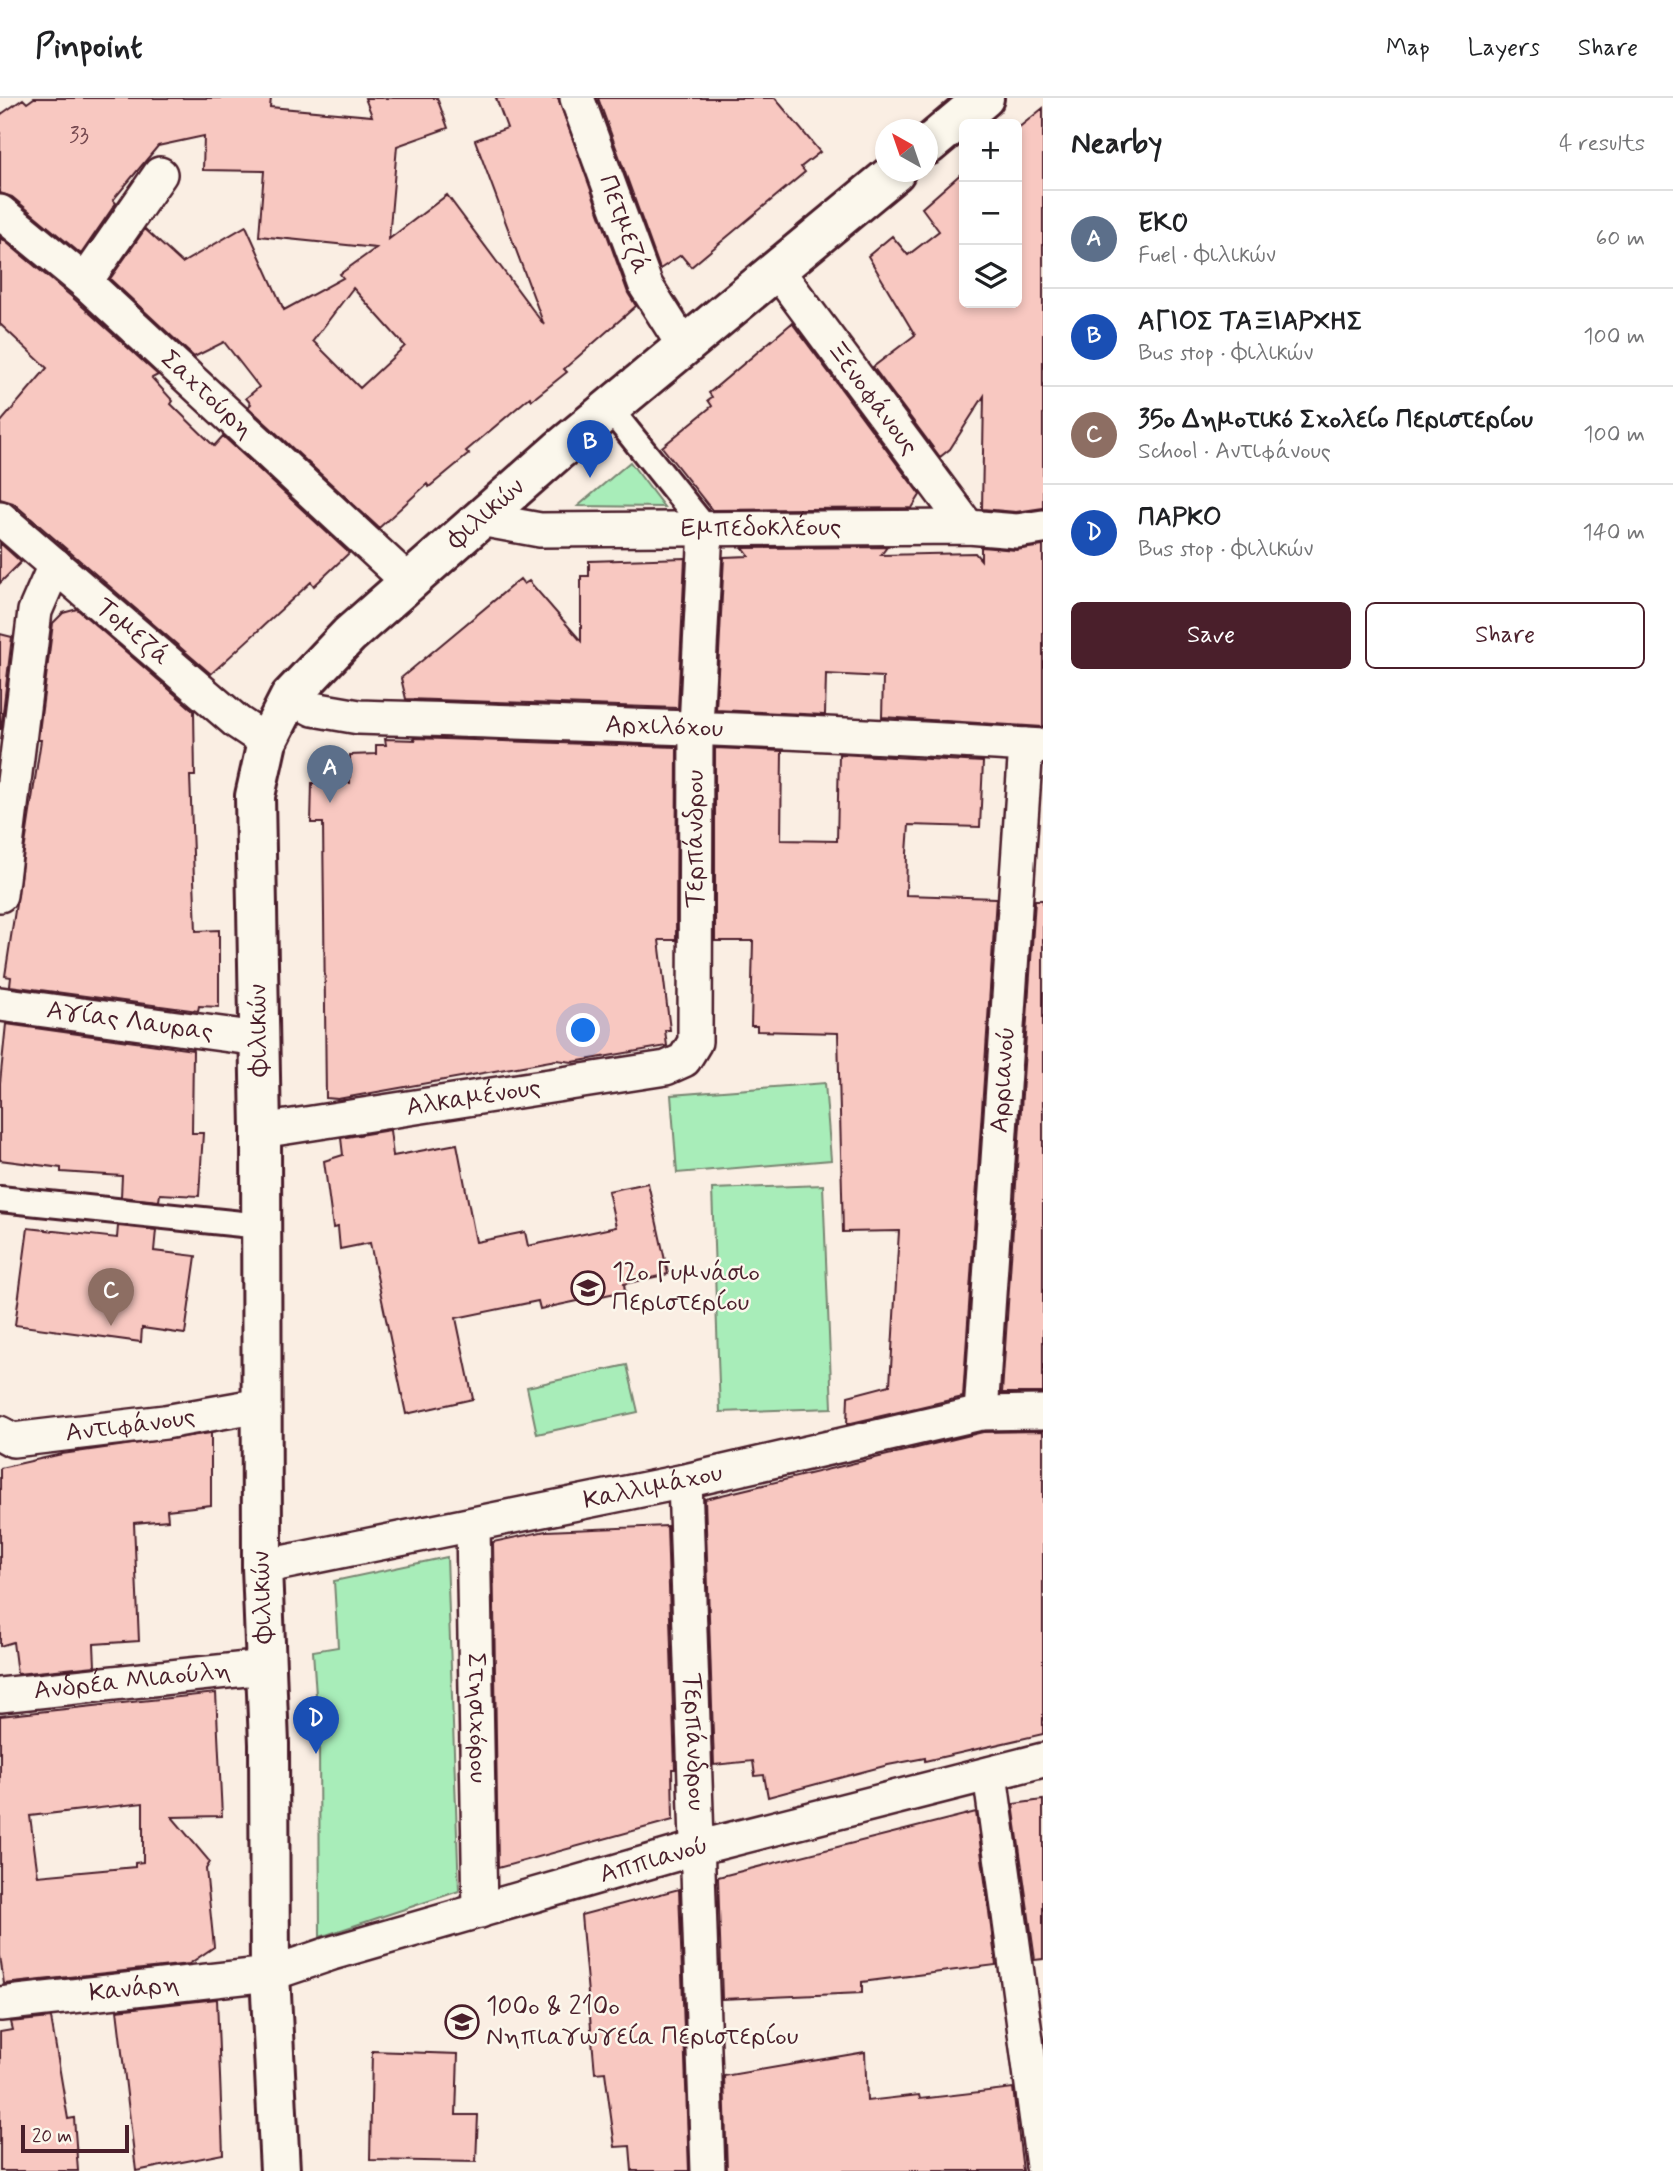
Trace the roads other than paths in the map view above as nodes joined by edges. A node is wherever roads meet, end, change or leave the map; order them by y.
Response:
1 (577, 98) edge
2 (984, 98) edge
3 (938, 137) edge
4 (160, 174) dead end
5 (883, 182) edge
6 (0, 212) edge
7 (776, 269) junction
8 (86, 282) junction
9 (684, 346) junction
10 (609, 408) junction
11 (0, 519) edge
12 (480, 519) junction
13 (968, 527) junction
14 (1043, 527) edge
15 (706, 528) junction
16 (55, 565) junction
17 (408, 582) junction
18 (290, 697) junction
19 (696, 727) junction
20 (267, 742) junction
21 (1035, 746) edge
22 (0, 895) edge
23 (0, 1004) edge
24 (259, 1039) junction
25 (684, 1060) joint
26 (261, 1131) junction
27 (0, 1199) edge
28 (261, 1226) junction
29 (261, 1405) junction
30 (1043, 1412) edge
31 (981, 1413) junction
32 (0, 1433) edge
33 (685, 1481) junction
34 (473, 1526) junction
35 (262, 1567) junction
36 (265, 1667) junction
37 (0, 1696) edge
38 (1043, 1760) edge
39 (990, 1774) junction
40 (697, 1848) junction
41 (480, 1910) junction
42 (270, 1974) junction
43 (0, 2004) edge
44 (1043, 2166) edge
45 (280, 2171) edge
46 (708, 2171) edge

1 - 9 street, Πετμεζά
2 - 3 street
4 - 8 street
5 - 7 street, Φιλικών
6 - 8 street, Σαχτούρη
7 - 9 street, Φιλικών
7 - 13 street, Ξενοφάνους
8 - 17 street, Σαχτούρη
9 - 10 street, Φιλικών
10 - 12 street, Φιλικών
10 - 15 street
11 - 16 street, Τομεζά
12 - 15 street, Εμπεδοκλέους
12 - 17 street, Φιλικών
13 - 14 street, Εμπεδοκλέους
13 - 15 street, Εμπεδοκλέους
15 - 19 street, Τερπάνδρου
16 - 20 street, Τομεζά
16 - 22 street
17 - 18 street, Φιλικών
18 - 19 street, Αρχιλόχου
18 - 20 street, Φιλικών
19 - 21 street, Αρχιλόχου
19 - 25 street, Τερπάνδρου
20 - 24 street, Φιλικών
21 - 31 street, Αρριανού
23 - 24 street, Αγίας Λαυρας
24 - 26 street, Φιλικών
25 - 26 street, Αλκαμένους
26 - 28 street, Φιλικών
27 - 28 street
28 - 29 street, Φιλικών
29 - 32 street, Αντιφάνους
29 - 35 street, Φιλικών
30 - 31 street, Καλλιμάχου
31 - 33 street, Καλλιμάχου
33 - 34 street, Καλλιμάχου
33 - 40 street, Τερπάνδρου
34 - 35 street, Καλλιμάχου
34 - 41 street, Στησιχόρου
35 - 36 street, Φιλικών
36 - 37 street, Ανδρέα Μιαούλη
36 - 42 street, Φιλικών
38 - 39 street, Αππιανού
39 - 40 street, Αππιανού
39 - 44 street
40 - 41 street, Αππιανού
40 - 46 street, Τερπάνδρου
41 - 42 street, Αππιανού
42 - 43 street, Κανάρη
42 - 45 street, Φιλικών

